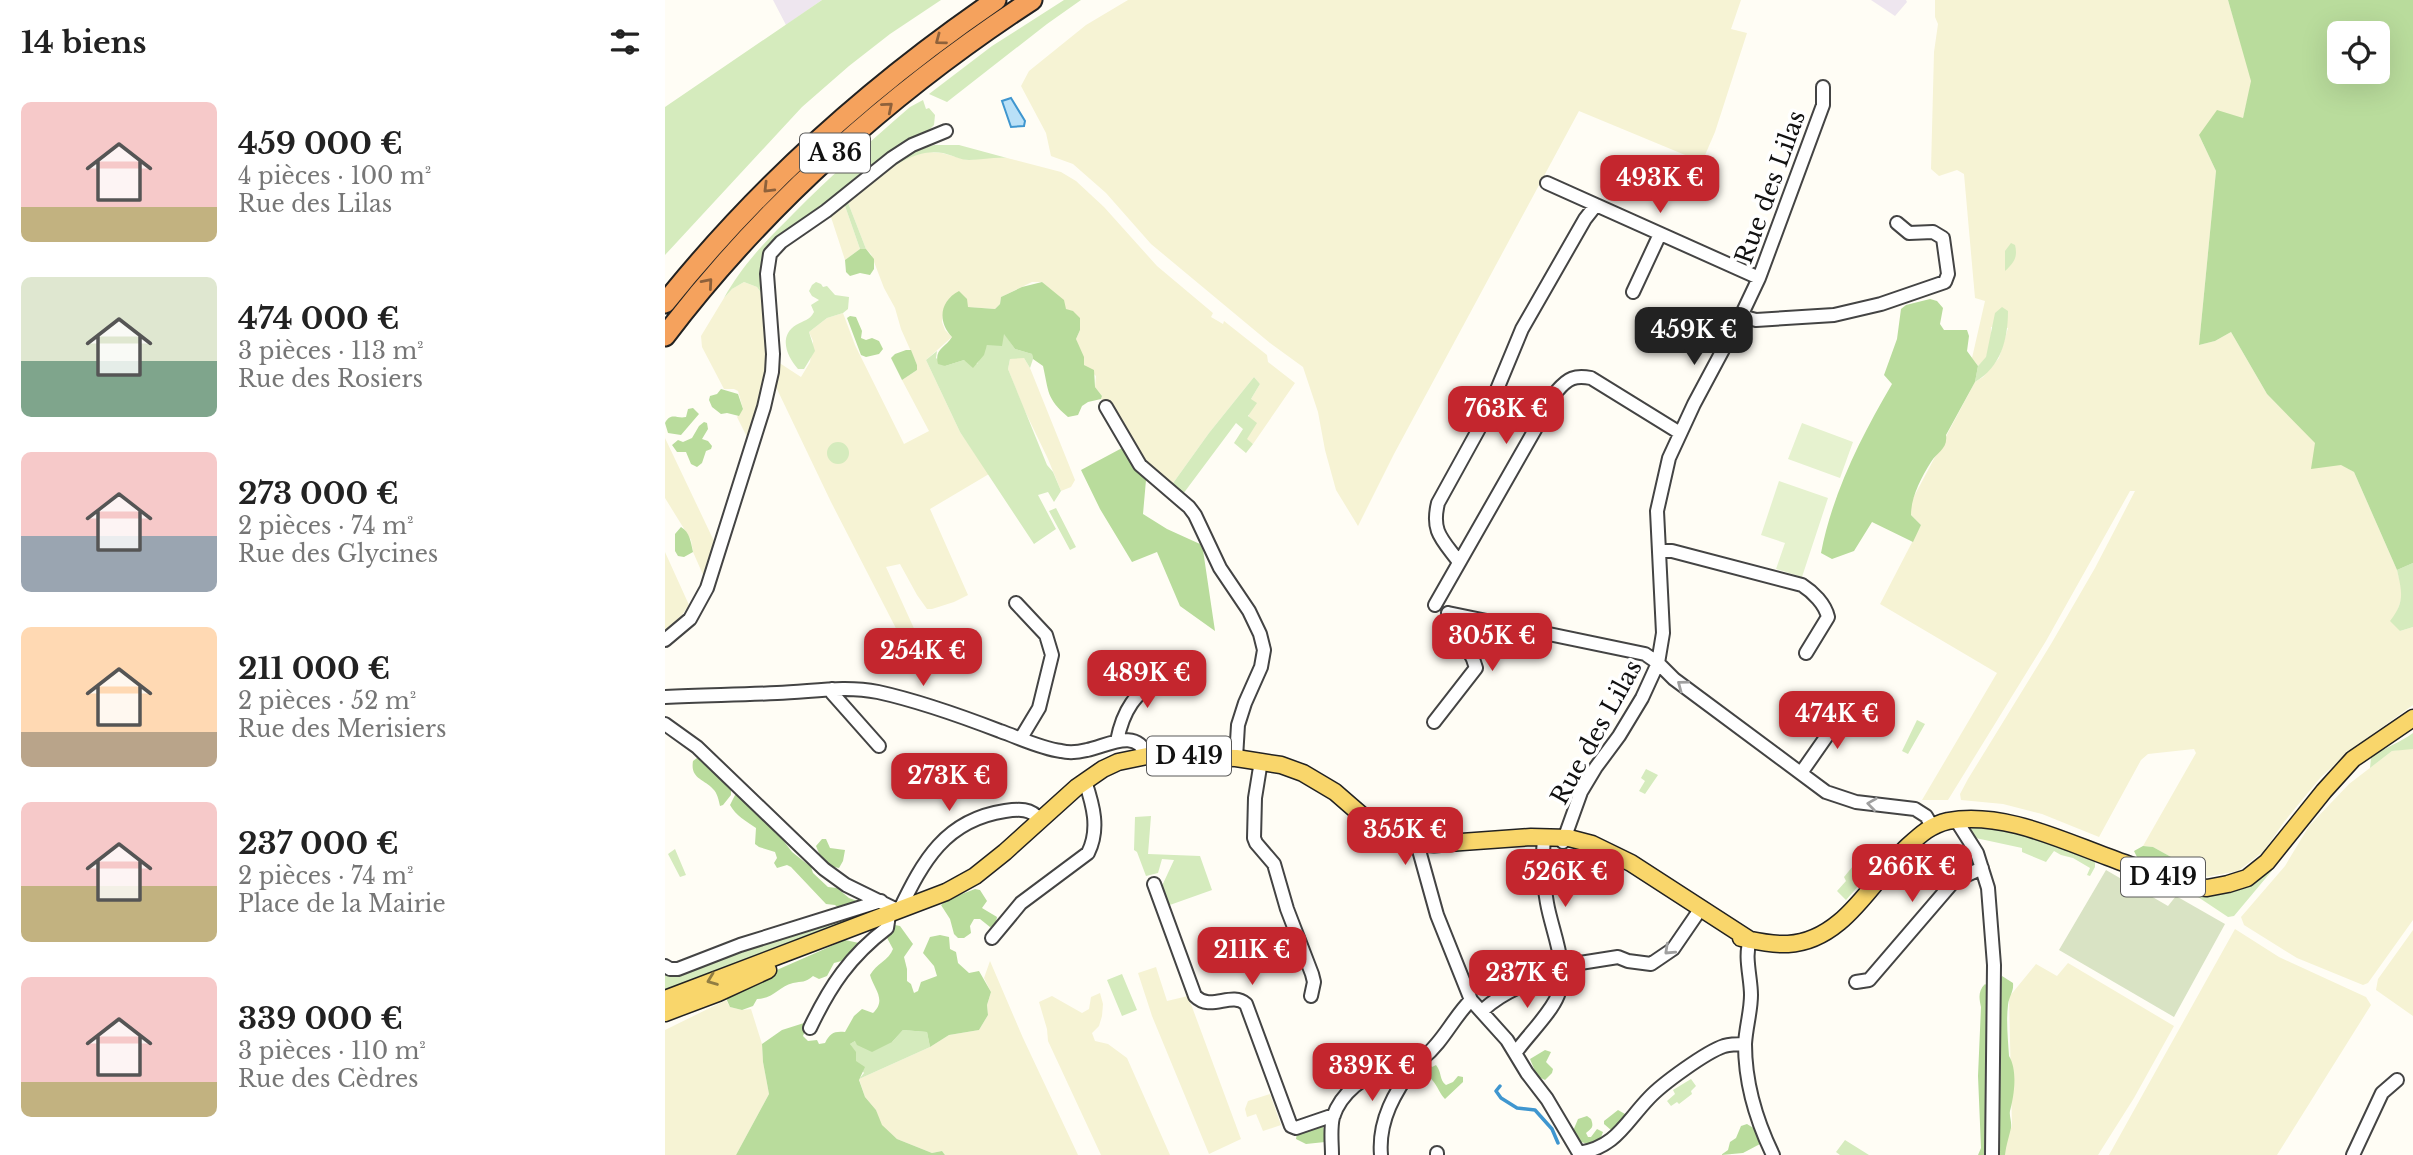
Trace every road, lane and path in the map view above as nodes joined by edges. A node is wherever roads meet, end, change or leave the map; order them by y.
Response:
1 (996, 0) edge
2 (1032, 0) edge
3 (1823, 87) dead end
4 (946, 131) dead end
5 (1547, 183) dead end
6 (1596, 205) junction
7 (1897, 223) dead end
8 (1660, 234) junction
9 (1759, 278) junction
10 (1633, 292) dead end
11 (665, 303) edge
12 (1741, 316) junction
13 (665, 336) edge
14 (1105, 407) dead end
15 (1681, 433) junction
16 (1659, 551) junction
17 (1458, 562) junction
18 (1016, 603) dead end
19 (1434, 605) dead end
20 (665, 640) edge
21 (1806, 653) dead end
22 (1658, 663) junction
23 (1163, 671) dead end
24 (832, 689) junction
25 (665, 697) edge
26 (1845, 710) dead end
27 (2413, 718) edge
28 (1434, 722) dead end
29 (665, 724) edge
30 (1021, 738) junction
31 (1117, 741) junction
32 (879, 746) dead end
33 (1147, 756) junction
34 (1236, 758) junction
35 (1261, 761) junction
36 (1801, 773) junction
37 (1085, 780) junction
38 (1040, 820) junction
39 (1956, 820) junction
40 (1932, 826) junction
41 (1557, 839) junction
42 (1417, 843) junction
43 (1982, 868) junction
44 (1154, 884) dead end
45 (890, 909) junction
46 (1697, 914) junction
47 (992, 938) dead end
48 (1750, 940) junction
49 (801, 951) junction
50 (665, 966) edge
51 (1561, 971) junction
52 (1856, 982) dead end
53 (1311, 996) dead end
54 (665, 999) edge
55 (1471, 1000) junction
56 (1483, 1010) junction
57 (665, 1013) edge
58 (810, 1028) dead end
59 (1745, 1044) junction
60 (1516, 1052) junction
61 (1415, 1064) junction
62 (2397, 1080) dead end
63 (1334, 1115) junction
64 (1578, 1154) edge
65 (1332, 1155) edge
66 (1381, 1155) edge
67 (1773, 1155) edge
68 (1992, 1155) edge
69 (2353, 1155) edge

1 -> 11 highway, A 36
13 -> 2 highway, A 36
3 - 9 street, Rue des Lilas
4 - 20 street
5 - 6 street
6 - 8 street
6 - 17 street
7 - 12 street
8 - 9 street
8 - 10 street
9 - 12 street, Rue des Lilas
12 - 15 street, Rue des Lilas
14 - 34 street
15 - 16 street, Rue des Lilas
15 - 17 street
16 - 21 street
16 - 22 street, Rue des Lilas
17 - 19 street
18 - 30 street
22 - 28 street
36 -> 22 street
22 - 41 street, Rue des Lilas
23 - 31 street
24 - 25 street
24 - 30 street
24 - 32 street
26 - 36 street
27 - 39 main road, D 419
29 - 45 street
30 - 31 street
31 - 33 street
33 - 34 main road, D 419
33 - 37 main road, D 419
34 - 35 main road, D 419
35 - 42 main road, D 419
35 - 53 street
40 -> 36 street
37 - 38 main road, D 419
37 - 47 street
38 - 45 main road, D 419
38 - 45 street
39 - 40 main road, D 419
39 - 43 street
40 - 48 main road, D 419
41 - 42 main road, D 419
41 - 46 main road
41 - 48 main road, D 419
41 - 51 street, Rue des Lilas
42 - 55 street
43 - 52 street
43 - 68 street
44 - 63 street
45 - 49 main road, D 419
45 - 50 street
45 - 58 street
46 - 48 main road
46 -> 51 street
48 - 59 street
49 -> 54 main road, D 419
49 - 57 main road, D 419
51 - 56 street
51 - 60 street
55 - 56 street
55 - 61 street
56 - 60 street
59 - 64 street
59 - 67 street
60 - 64 street
61 - 63 street
61 - 66 street
62 - 69 street
63 - 65 street

